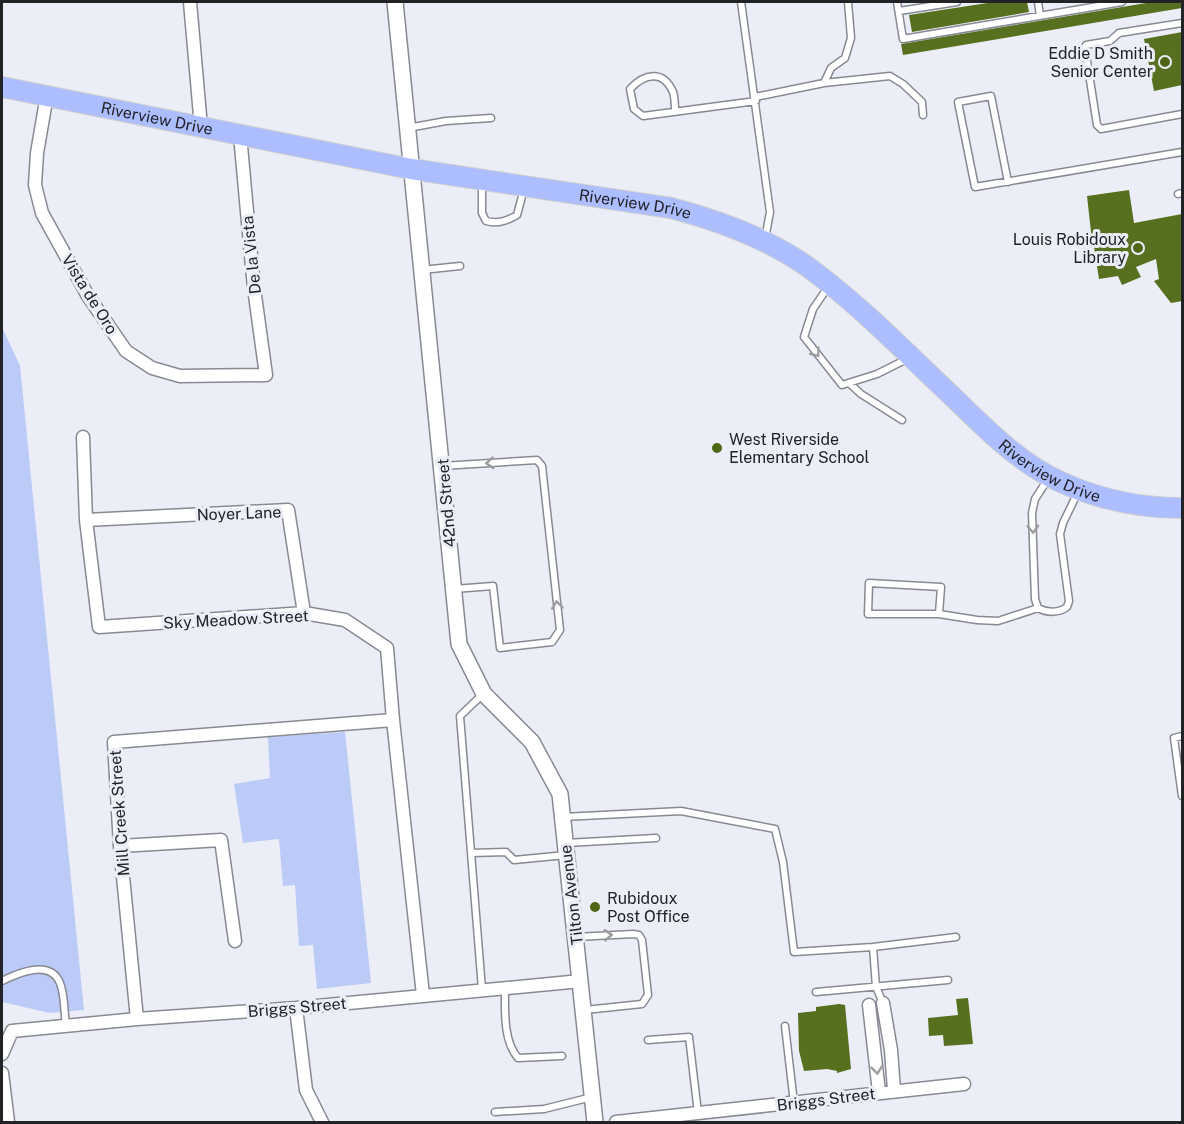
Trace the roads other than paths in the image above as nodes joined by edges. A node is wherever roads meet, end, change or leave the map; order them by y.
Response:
1 (190, 2) edge
2 (395, 2) edge
3 (741, 2) edge
4 (848, 2) edge
5 (897, 2) edge
6 (957, 2) edge
7 (1038, 2) edge
8 (1122, 2) edge
9 (899, 11) junction
10 (1040, 16) junction
11 (1182, 23) edge
12 (824, 83) junction
13 (2, 87) edge
14 (47, 95) junction
15 (756, 99) junction
16 (675, 112) junction
17 (1182, 114) edge
18 (923, 115) dead end
19 (491, 118) dead end
20 (201, 127) junction
21 (407, 128) junction
22 (240, 135) junction
23 (1182, 152) edge
24 (411, 169) junction
25 (482, 179) junction
26 (1008, 182) junction
27 (525, 185) junction
28 (765, 242) junction
29 (460, 266) dead end
30 (422, 270) junction
31 (830, 284) junction
32 (910, 357) junction
33 (266, 375) joint
34 (849, 383) junction
35 (902, 420) dead end
36 (82, 437) dead end
37 (442, 466) junction
38 (1050, 476) junction
39 (1080, 489) junction
40 (1182, 508) edge
41 (86, 520) junction
42 (453, 589) junction
43 (1038, 608) junction
44 (304, 613) junction
45 (939, 614) junction
46 (484, 694) junction
47 (393, 720) junction
48 (1182, 736) edge
49 (1182, 796) edge
50 (563, 817) junction
51 (656, 838) dead end
52 (120, 846) junction
53 (566, 849) junction
54 (471, 853) junction
55 (956, 937) dead end
56 (576, 938) junction
57 (235, 941) dead end
58 (873, 947) junction
59 (948, 980) dead end
60 (2, 981) edge
61 (581, 981) junction
62 (876, 987) junction
63 (505, 988) junction
64 (482, 990) junction
65 (816, 992) dead end
66 (423, 995) junction
67 (883, 1003) joint
68 (869, 1005) joint
69 (296, 1008) junction
70 (584, 1010) junction
71 (137, 1019) junction
72 (66, 1026) junction
73 (784, 1026) dead end
74 (888, 1033) junction
75 (873, 1034) junction
76 (648, 1040) dead end
77 (2, 1054) edge
78 (562, 1056) dead end
79 (2, 1073) edge
80 (964, 1084) dead end
81 (894, 1090) junction
82 (879, 1092) junction
83 (593, 1097) junction
84 (794, 1104) junction
85 (495, 1112) dead end
86 (699, 1114) junction
87 (8, 1122) edge
88 (322, 1122) edge
89 (595, 1122) edge
90 (616, 1122) edge

1 - 20 street
2 - 21 street, 42nd Street
3 - 15 lane
4 - 12 lane
5 - 9 lane
6 - 9 lane
7 - 10 lane
8 - 10 lane
9 - 10 lane
11 - 17 lane
12 - 15 lane
12 - 18 lane
13 - 14 main road, Riverview Drive
14 - 20 main road, Riverview Drive
14 - 33 street, Vista de Oro
15 - 16 lane
15 - 28 lane
16 - 16 lane
19 - 21 lane
20 - 22 main road, Riverview Drive
21 - 24 street, 42nd Street
22 - 24 main road, Riverview Drive
22 - 33 street, De la Vista
23 - 26 lane
24 - 25 main road, Riverview Drive
24 - 30 street, 42nd Street
25 - 27 main road, Riverview Drive
25 - 27 lane
26 - 26 lane
27 - 28 main road, Riverview Drive
28 - 31 main road, Riverview Drive
29 - 30 lane
30 - 37 street, 42nd Street
31 - 32 main road, Riverview Drive
31 -> 34 lane
32 - 34 lane
32 - 38 main road, Riverview Drive
34 - 35 lane
36 - 41 street, Sky Meadow Street
37 - 42 street, 42nd Street
42 -> 37 lane
38 - 39 main road, Riverview Drive
38 -> 43 lane
39 - 40 main road, Riverview Drive
39 - 43 lane
41 - 44 street, Noyer Lane
41 - 44 street, Sky Meadow Street
42 - 46 street, 42nd Street
43 - 45 lane
44 - 47 street, Sky Meadow Street
45 - 45 lane
46 - 50 street, Tilton Avenue
46 - 54 lane
47 - 52 street, Mill Creek Street
47 - 66 street, Sky Meadow Street
48 - 49 lane
50 - 53 street, Tilton Avenue
50 - 58 lane
51 - 53 lane
52 - 57 street
52 - 71 street, Mill Creek Street
53 - 54 lane
53 - 56 street, Tilton Avenue
54 - 64 lane
55 - 58 lane
56 - 61 street, Tilton Avenue
56 -> 70 lane
58 - 62 lane
59 - 62 lane
60 - 72 lane
61 - 63 street, Briggs Street
61 - 70 street, Tilton Avenue
62 - 65 lane
62 - 67 lane
62 - 68 lane
63 - 64 street, Briggs Street
63 - 78 lane
64 - 66 street, Briggs Street
66 - 69 street, Briggs Street
67 - 74 street
68 - 75 street
69 - 71 street, Briggs Street
69 - 88 street
70 - 83 street, Tilton Avenue
71 - 72 street, Briggs Street
72 - 77 street, Briggs Street
73 - 84 lane
74 - 75 street
74 - 81 street
75 -> 82 street
76 - 86 lane
79 - 87 street
80 - 81 street, Briggs Street
81 - 82 street, Briggs Street
82 - 84 street, Briggs Street
83 - 85 lane
83 - 89 street, Tilton Avenue
84 - 86 street, Briggs Street
86 - 90 street, Briggs Street

